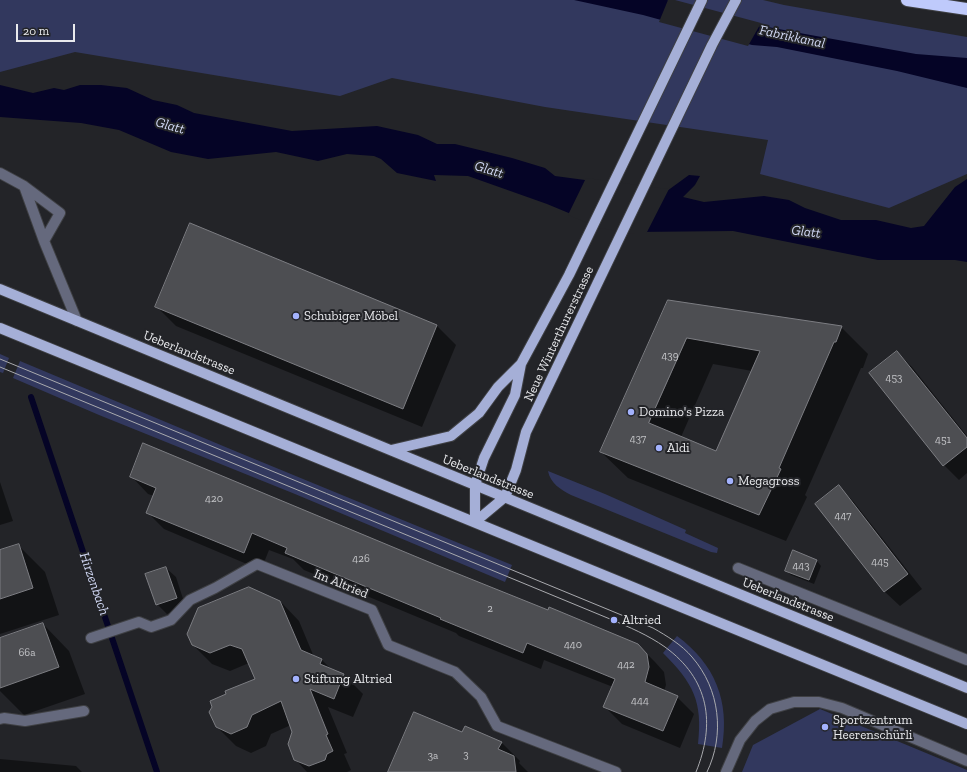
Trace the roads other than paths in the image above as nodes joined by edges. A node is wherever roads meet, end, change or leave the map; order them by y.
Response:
1 (702, 0) edge
2 (736, 0) edge
3 (907, 0) edge
4 (967, 9) edge
5 (0, 173) edge
6 (24, 186) junction
7 (44, 241) junction
8 (0, 289) edge
9 (77, 321) junction
10 (0, 328) edge
11 (520, 364) junction
12 (391, 450) junction
13 (475, 485) junction
14 (504, 497) junction
15 (475, 522) junction
16 (738, 568) dead end
17 (91, 638) dead end
18 (967, 660) edge
19 (967, 688) edge
20 (84, 711) dead end
21 (0, 720) edge
22 (967, 724) edge
23 (967, 761) edge
24 (616, 772) edge
25 (726, 772) edge

1 - 11 main road, Neue Winterthurerstrasse
2 - 14 main road, Neue Winterthurerstrasse
3 - 4 highway
5 - 6 street
6 - 7 street
6 - 7 street
7 - 9 street
8 - 9 main road, Ueberlandstrasse
9 - 12 main road, Ueberlandstrasse
10 - 15 main road
11 - 12 main road, Neue Winterthurerstrasse
11 - 13 main road, Neue Winterthurerstrasse
12 - 13 main road, Ueberlandstrasse
13 - 14 main road, Ueberlandstrasse
13 - 15 main road, Neue Winterthurerstrasse
14 - 15 main road, Neue Winterthurerstrasse
14 - 19 main road, Ueberlandstrasse
15 - 22 main road
16 - 18 street
17 - 24 street, Im Altried
20 - 21 street
23 - 25 street

